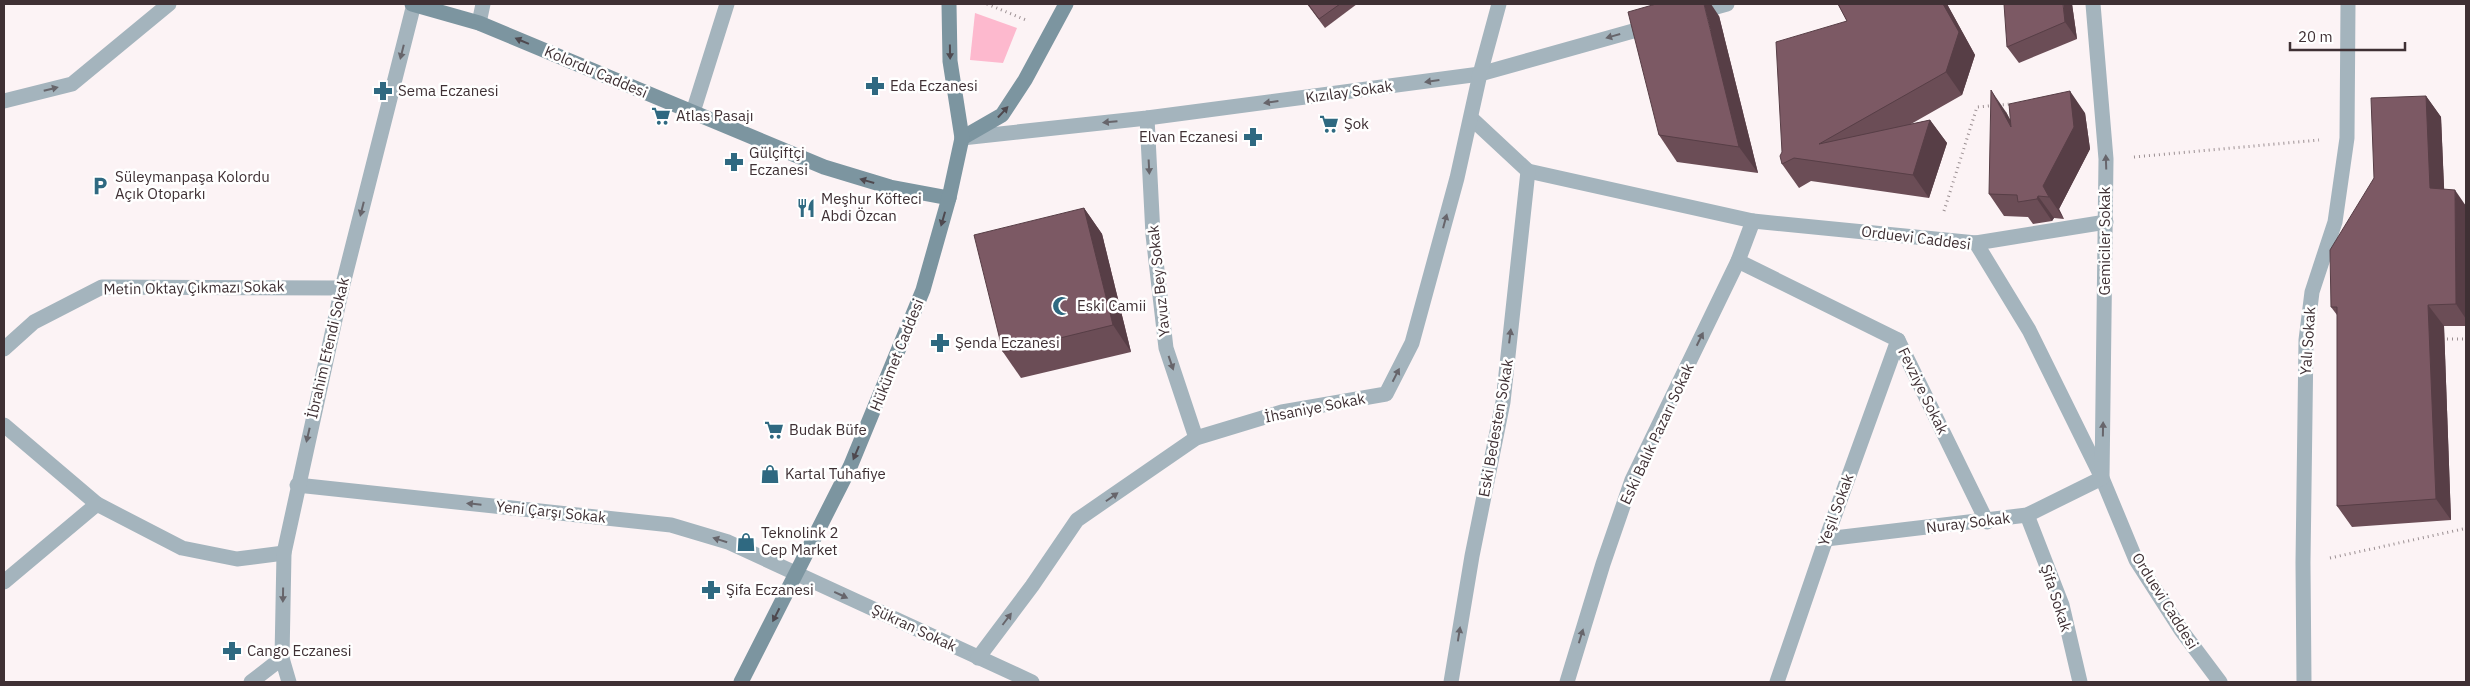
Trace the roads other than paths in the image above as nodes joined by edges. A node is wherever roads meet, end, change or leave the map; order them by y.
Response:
1 (169, 4) edge
2 (413, 4) edge
3 (483, 4) edge
4 (727, 4) edge
5 (949, 4) edge
6 (1066, 4) edge
7 (1499, 4) edge
8 (1727, 4) edge
9 (2093, 4) edge
10 (2348, 4) edge
11 (1681, 17) edge
12 (1662, 22) edge
13 (479, 23) junction
14 (1480, 74) junction
15 (4, 101) edge
16 (693, 112) junction
17 (1147, 118) junction
18 (1471, 118) junction
19 (962, 138) junction
20 (1528, 171) junction
21 (949, 198) junction
22 (1754, 221) junction
23 (2106, 222) junction
24 (1976, 243) junction
25 (1738, 261) junction
26 (342, 288) junction
27 (1898, 340) junction
28 (4, 349) edge
29 (4, 424) edge
30 (1196, 438) junction
31 (2102, 478) junction
32 (297, 485) junction
33 (97, 504) junction
34 (2027, 515) junction
35 (1987, 522) junction
36 (1826, 539) junction
37 (284, 552) junction
38 (796, 574) junction
39 (4, 582) edge
40 (282, 658) junction
41 (978, 658) junction
42 (251, 682) edge
43 (289, 682) edge
44 (741, 682) edge
45 (1032, 682) edge
46 (1451, 682) edge
47 (1567, 682) edge
48 (1777, 682) edge
49 (2080, 682) edge
50 (2220, 682) edge
51 (2304, 682) edge

15 -> 1 street
2 - 13 main road, Kolordu Caddesi
2 -> 26 street, İbrahim Efendi Sokak
3 - 13 street
4 - 16 street
5 -> 19 main road, Hükümet Caddesi
19 -> 6 main road
7 - 14 street, İhsaniye Sokak
8 - 11 street
23 -> 9 street, Gemiciler Sokak
10 - 51 street, Yalı Sokak
12 -> 14 street, Kızılay Sokak
16 -> 13 main road, Kolordu Caddesi
14 -> 17 street, Kızılay Sokak
14 - 18 street, İhsaniye Sokak
21 -> 16 main road, Kolordu Caddesi
17 -> 19 street, Kızılay Sokak
17 -> 30 street, Yavuz Bey Sokak
18 - 20 street
30 -> 18 street, İhsaniye Sokak
19 - 21 main road, Hükümet Caddesi
20 - 22 street, Orduevi Caddesi
46 -> 20 street, Eski Bedesten Sokak
21 -> 38 main road, Hükümet Caddesi
22 - 24 street, Orduevi Caddesi
22 - 25 street, Eski Balık Pazarı Sokak
23 - 24 street
31 -> 23 street, Gemiciler Sokak
24 - 31 street, Orduevi Caddesi
25 - 27 street, Fevziye Sokak
47 -> 25 street, Eski Balık Pazarı Sokak
26 - 28 street, Metin Oktay Çıkmazı Sokak
26 -> 32 street, İbrahim Efendi Sokak
27 - 35 street, Fevziye Sokak
27 - 36 street, Yeşil Sokak
29 - 33 street
41 -> 30 street, İhsaniye Sokak
31 - 34 street, Nuray Sokak
31 - 50 street, Orduevi Caddesi
32 - 37 street, İbrahim Efendi Sokak
38 -> 32 street, Yeni Çarşı Sokak
33 - 37 street
33 - 39 street
34 - 35 street, Nuray Sokak
34 - 49 street, Şifa Sokak
35 - 36 street, Nuray Sokak
36 - 48 street, Yeşil Sokak
37 -> 40 street, İbrahim Efendi Sokak
38 -> 41 street, Şükran Sokak
38 -> 44 main road, Hükümet Caddesi
40 - 42 street
40 - 43 street, İbrahim Efendi Sokak
41 - 45 street, Şükran Sokak

